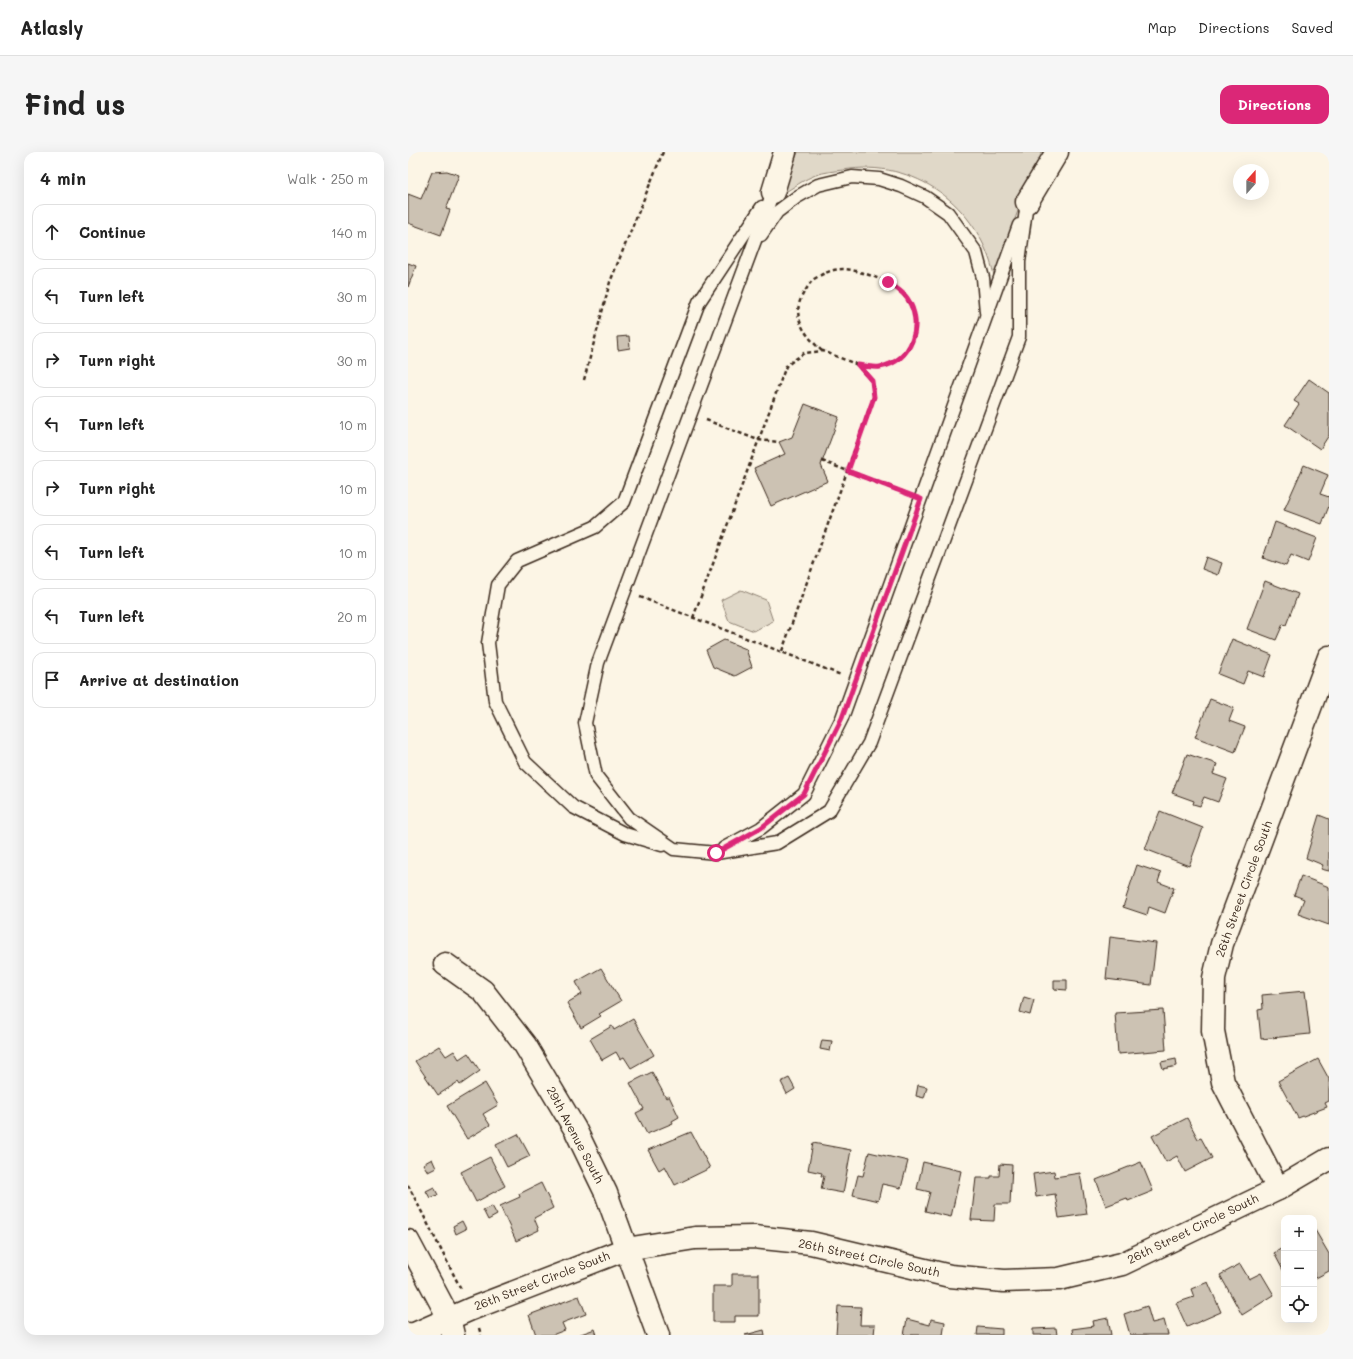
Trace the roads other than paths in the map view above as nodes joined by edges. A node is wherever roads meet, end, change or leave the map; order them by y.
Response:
1 (785, 152) edge
2 (1057, 152) edge
3 (773, 192) junction
4 (1028, 202) junction
5 (751, 250) junction
6 (987, 315) junction
7 (1329, 657) edge
8 (674, 849) junction
9 (716, 853) junction
10 (445, 964) dead end
11 (1329, 1159) edge
12 (1278, 1189) junction
13 (408, 1241) edge
14 (626, 1249) junction
15 (451, 1327) edge
16 (412, 1335) edge
17 (658, 1335) edge

1 - 3 main road
2 - 4 main road
3 - 5 lane
3 - 8 lane
4 - 6 lane
4 - 9 lane
5 - 6 lane
5 - 8 lane
6 - 9 lane
7 - 12 main road, 26th Street Circle South
8 - 9 lane
10 - 14 main road, 29th Avenue South
11 - 12 main road, 26th Street Circle South
12 - 14 main road, 26th Street Circle South
13 - 15 main road
14 - 15 main road, 26th Street Circle South
14 - 17 main road, 29th Avenue South
15 - 16 main road, 26th Street Circle South

